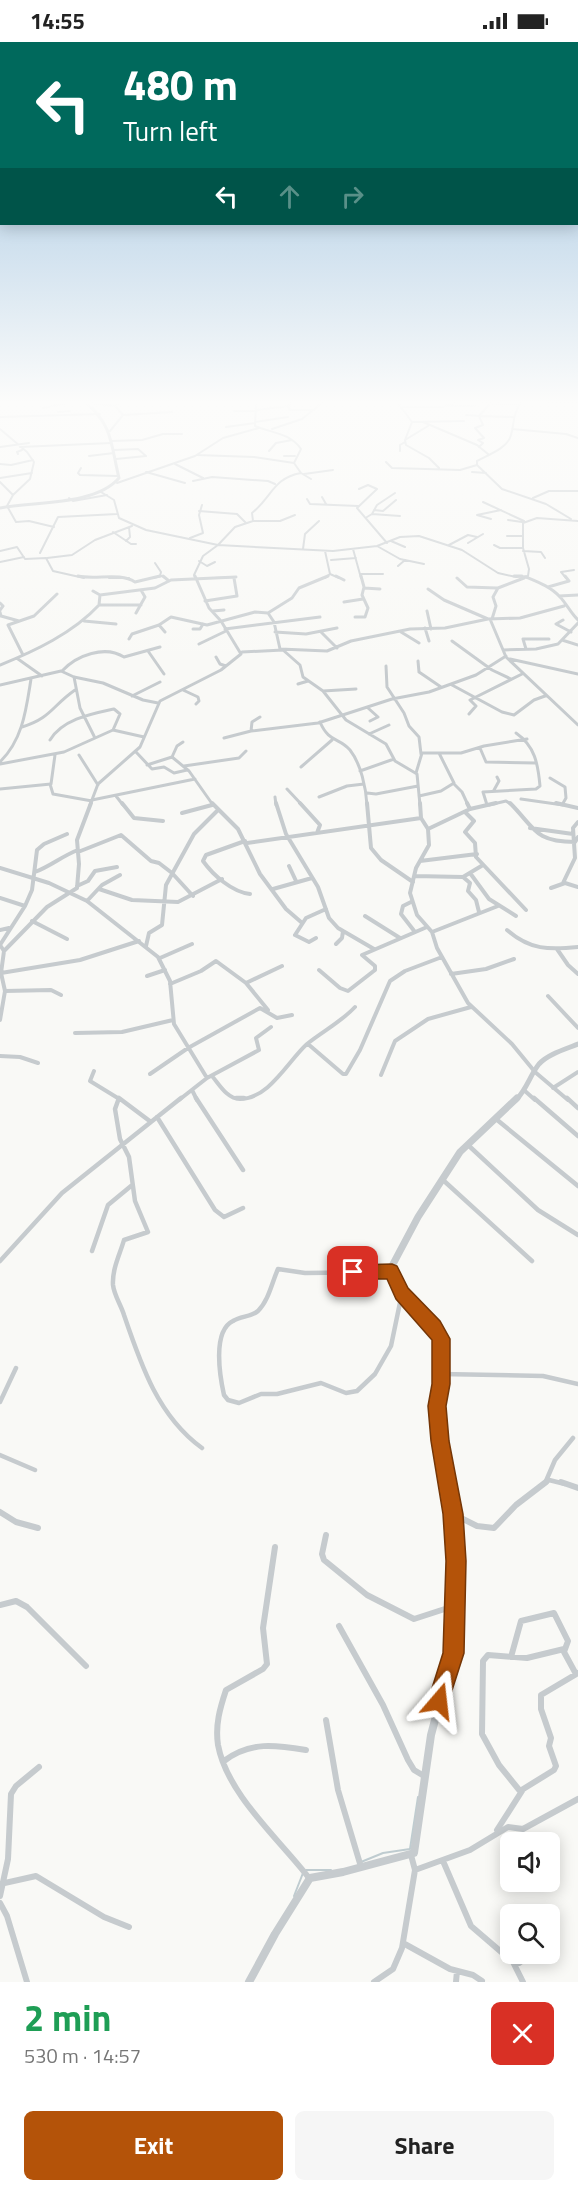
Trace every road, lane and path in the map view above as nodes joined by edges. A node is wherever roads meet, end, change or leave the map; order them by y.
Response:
1 (94, 494) edge
2 (269, 494) edge
3 (394, 494) edge
4 (516, 494) edge
5 (544, 494) edge
6 (13, 495) edge
7 (107, 495) joint
8 (377, 495) joint
9 (322, 497) dead end
10 (69, 498) junction
11 (307, 499) dead end
12 (532, 499) junction
13 (383, 500) junction
14 (396, 500) dead end
15 (483, 502) dead end
16 (326, 504) junction
17 (202, 505) dead end
18 (7, 506) junction
19 (358, 506) junction
20 (0, 508) edge
21 (374, 510) junction
22 (502, 510) junction
23 (200, 511) junction
24 (117, 514) junction
25 (372, 514) junction
26 (295, 515) dead end
27 (400, 516) dead end
28 (367, 517) junction
29 (491, 519) dead end
30 (508, 520) dead end
31 (576, 520) edge
32 (253, 521) junction
33 (319, 521) dead end
34 (524, 522) junction
35 (246, 523) junction
36 (131, 526) junction
37 (54, 527) junction
38 (113, 532) junction
39 (483, 534) dead end
40 (507, 536) dead end
41 (522, 536) junction
42 (477, 537) junction
43 (190, 538) junction
44 (126, 541) junction
45 (389, 542) junction
46 (468, 543) dead end
47 (136, 544) dead end
48 (218, 545) junction
49 (448, 545) junction
50 (494, 545) dead end
51 (377, 546) junction
52 (405, 547) dead end
53 (303, 549) junction
54 (354, 549) junction
55 (523, 549) junction
56 (0, 551) edge
57 (325, 551) junction
58 (40, 553) dead end
59 (24, 557) junction
60 (46, 558) junction
61 (356, 558) junction
62 (545, 558) dead end
63 (332, 560) dead end
64 (405, 560) junction
65 (199, 561) junction
66 (0, 562) edge
67 (215, 562) dead end
68 (155, 563) dead end
69 (424, 564) dead end
70 (398, 566) dead end
71 (574, 570) dead end
72 (330, 574) junction
73 (360, 574) junction
74 (383, 574) dead end
75 (160, 576) junction
76 (525, 577) junction
77 (457, 578) dead end
78 (344, 580) dead end
79 (169, 581) junction
80 (195, 581) junction
81 (548, 587) junction
82 (364, 588) junction
83 (498, 588) junction
84 (380, 589) dead end
85 (141, 590) junction
86 (428, 590) dead end
87 (93, 591) dead end
88 (57, 594) dead end
89 (100, 595) junction
90 (578, 595) edge
91 (559, 596) junction
92 (363, 599) junction
93 (0, 600) edge
94 (205, 601) junction
95 (344, 602) dead end
96 (141, 604) junction
97 (99, 605) junction
98 (270, 605) dead end
99 (279, 606) junction
100 (564, 606) junction
101 (224, 610) dead end
102 (427, 611) dead end
103 (213, 612) junction
104 (0, 613) edge
105 (136, 613) dead end
106 (268, 613) junction
107 (320, 617) dead end
108 (355, 617) dead end
109 (490, 619) junction
110 (562, 620) dead end
111 (19, 621) junction
112 (84, 621) junction
113 (578, 621) edge
114 (222, 622) junction
115 (274, 622) junction
116 (116, 624) dead end
117 (203, 624) junction
118 (159, 625) junction
119 (337, 628) dead end
120 (425, 628) junction
121 (430, 629) junction
122 (193, 630) dead end
123 (225, 630) junction
124 (165, 632) dead end
125 (275, 632) junction
126 (321, 632) junction
127 (400, 632) junction
128 (572, 632) junction
129 (578, 633) edge
130 (129, 639) dead end
131 (549, 639) dead end
132 (561, 640) junction
133 (429, 641) dead end
134 (452, 641) dead end
135 (419, 643) dead end
136 (199, 644) dead end
137 (578, 645) edge
138 (160, 647) dead end
139 (337, 648) junction
140 (280, 649) junction
141 (525, 649) junction
142 (148, 650) junction
143 (503, 650) junction
144 (242, 652) junction
145 (22, 655) junction
146 (506, 656) junction
147 (216, 657) dead end
148 (18, 658) junction
149 (509, 659) junction
150 (418, 661) dead end
151 (0, 665) edge
152 (226, 666) junction
153 (386, 666) dead end
154 (490, 668) junction
155 (61, 671) junction
156 (164, 674) dead end
157 (522, 674) junction
158 (578, 674) edge
159 (42, 676) junction
160 (74, 677) junction
161 (31, 679) junction
162 (511, 680) junction
163 (308, 681) junction
164 (160, 682) dead end
165 (298, 684) dead end
166 (452, 685) junction
167 (0, 686) edge
168 (442, 687) junction
169 (356, 689) dead end
170 (75, 690) junction
171 (182, 690) junction
172 (323, 691) junction
173 (132, 696) junction
174 (545, 696) junction
175 (476, 698) junction
176 (392, 699) junction
177 (158, 703) junction
178 (196, 704) dead end
179 (367, 707) junction
180 (469, 714) dead end
181 (84, 716) junction
182 (342, 716) junction
183 (260, 717) dead end
184 (370, 721) dead end
185 (320, 722) junction
186 (389, 725) dead end
187 (578, 725) edge
188 (22, 727) junction
189 (113, 730) junction
190 (251, 731) junction
191 (516, 733) dead end
192 (369, 734) junction
193 (94, 736) dead end
194 (144, 737) junction
195 (224, 738) dead end
196 (527, 739) junction
197 (50, 740) dead end
198 (332, 740) junction
199 (183, 742) dead end
200 (480, 748) junction
201 (246, 750) dead end
202 (136, 752) junction
203 (421, 753) junction
204 (439, 753) junction
205 (55, 755) junction
206 (79, 755) dead end
207 (172, 757) junction
208 (394, 759) junction
209 (0, 762) edge
210 (535, 763) junction
211 (147, 765) junction
212 (301, 767) dead end
213 (185, 768) junction
214 (360, 771) junction
215 (416, 772) junction
216 (497, 777) dead end
217 (550, 778) dead end
218 (195, 779) junction
219 (50, 784) junction
220 (364, 784) junction
221 (454, 784) junction
222 (98, 785) junction
223 (418, 786) junction
224 (0, 789) edge
225 (287, 789) dead end
226 (494, 790) junction
227 (366, 792) junction
228 (116, 796) junction
229 (419, 796) junction
230 (275, 797) dead end
231 (319, 797) dead end
232 (521, 799) dead end
233 (92, 800) junction
234 (212, 805) junction
235 (562, 805) junction
236 (488, 806) junction
237 (578, 808) edge
238 (470, 809) junction
239 (217, 811) junction
240 (465, 812) junction
241 (182, 813) dead end
242 (422, 818) junction
243 (163, 821) dead end
244 (578, 822) edge
245 (368, 825) junction
246 (530, 828) junction
247 (428, 829) junction
248 (317, 833) junction
249 (67, 834) dead end
250 (573, 834) junction
251 (578, 837) edge
252 (286, 838) junction
253 (246, 842) junction
254 (574, 842) junction
255 (78, 851) junction
256 (477, 854) junction
257 (420, 861) junction
258 (483, 865) junction
259 (288, 866) dead end
260 (117, 867) dead end
261 (0, 868) edge
262 (35, 872) junction
263 (172, 873) junction
264 (470, 873) junction
265 (120, 875) dead end
266 (414, 876) junction
267 (463, 877) junction
268 (313, 878) junction
269 (222, 879) junction
270 (33, 880) junction
271 (296, 880) junction
272 (43, 882) junction
273 (413, 882) junction
274 (562, 883) junction
275 (33, 886) junction
276 (77, 886) junction
277 (578, 887) edge
278 (551, 888) dead end
279 (99, 889) junction
280 (273, 890) junction
281 (69, 893) junction
282 (250, 894) dead end
283 (193, 896) junction
284 (0, 898) edge
285 (164, 900) junction
286 (87, 901) junction
287 (411, 902) junction
288 (25, 906) junction
289 (498, 906) junction
290 (327, 909) junction
291 (526, 910) dead end
292 (479, 912) junction
293 (365, 916) dead end
294 (516, 916) dead end
295 (32, 921) junction
296 (301, 922) junction
297 (427, 927) junction
298 (10, 928) junction
299 (0, 930) edge
300 (343, 930) junction
301 (507, 930) dead end
302 (415, 932) junction
303 (432, 932) junction
304 (316, 938) dead end
305 (400, 938) junction
306 (67, 939) dead end
307 (139, 940) junction
308 (192, 944) dead end
309 (336, 944) dead end
310 (146, 946) junction
311 (578, 947) edge
312 (374, 949) junction
313 (557, 949) junction
314 (4, 951) junction
315 (442, 957) junction
316 (160, 958) junction
317 (514, 959) dead end
318 (282, 966) dead end
319 (165, 970) junction
320 (319, 970) dead end
321 (1, 973) edge
322 (451, 974) junction
323 (578, 974) edge
324 (147, 976) dead end
325 (246, 983) junction
326 (170, 984) junction
327 (5, 991) junction
328 (61, 995) dead end
329 (548, 996) dead end
330 (355, 1007) dead end
331 (471, 1007) junction
332 (292, 1015) dead end
333 (273, 1016) junction
334 (0, 1020) edge
335 (173, 1020) junction
336 (271, 1027) dead end
337 (578, 1028) edge
338 (75, 1033) dead end
339 (308, 1044) junction
340 (578, 1044) edge
341 (188, 1048) junction
342 (0, 1056) edge
343 (38, 1063) dead end
344 (94, 1071) dead end
345 (535, 1072) junction
346 (578, 1072) edge
347 (150, 1074) dead end
348 (381, 1075) dead end
349 (212, 1076) junction
350 (207, 1078) junction
351 (553, 1088) junction
352 (192, 1090) junction
353 (525, 1091) junction
354 (119, 1098) junction
355 (578, 1108) edge
356 (157, 1117) junction
357 (495, 1118) junction
358 (151, 1122) junction
359 (578, 1136) edge
360 (122, 1144) junction
361 (467, 1144) junction
362 (243, 1170) dead end
363 (442, 1180) junction
364 (132, 1185) junction
365 (578, 1186) edge
366 (243, 1208) dead end
367 (578, 1235) edge
368 (92, 1251) dead end
369 (0, 1261) edge
370 (532, 1261) dead end
371 (392, 1272) junction
372 (402, 1293) junction
373 (16, 1368) dead end
374 (440, 1374) junction
375 (578, 1384) edge
376 (0, 1402) edge
377 (573, 1438) dead end
378 (202, 1448) dead end
379 (0, 1455) edge
380 (35, 1470) dead end
381 (545, 1482) junction
382 (578, 1488) edge
383 (0, 1512) edge
384 (453, 1514) junction
385 (38, 1528) dead end
386 (326, 1535) dead end
387 (275, 1547) dead end
388 (0, 1605) edge
389 (454, 1606) junction
390 (339, 1626) dead end
391 (564, 1649) junction
392 (511, 1657) junction
393 (86, 1665) dead end
394 (577, 1673) edge
395 (326, 1720) dead end
396 (306, 1750) dead end
397 (224, 1761) junction
398 (39, 1767) dead end
399 (425, 1776) junction
400 (522, 1790) junction
401 (578, 1799) edge
402 (495, 1833) junction
403 (411, 1855) junction
404 (443, 1861) junction
405 (361, 1867) junction
406 (415, 1870) junction
407 (310, 1878) junction
408 (2, 1884) edge
409 (0, 1896) edge
410 (0, 1903) edge
411 (129, 1927) dead end
412 (403, 1943) junction
413 (500, 1951) edge
414 (514, 1964) edge
415 (457, 1971) junction
416 (482, 1981) edge
417 (27, 1982) edge
418 (249, 1982) edge
419 (374, 1982) edge
420 (456, 1982) edge
421 (523, 1982) edge

1 - 10 street
2 - 32 street
3 - 13 street
4 - 12 street
5 - 12 street
6 - 18 street
7 - 10 street
7 - 24 street
8 - 13 street
8 - 19 street
9 - 16 street
10 - 18 street
11 - 16 street
12 - 31 street
13 - 21 street
14 - 21 street
15 - 22 street
16 - 19 street
17 - 23 street
18 - 20 street
18 - 37 street
19 - 28 street
21 - 25 street
22 - 29 street
22 - 34 street
23 - 35 street
23 - 43 street
24 - 36 street
24 - 37 street
25 - 27 street
25 - 28 street
26 - 32 street
28 - 45 street
30 - 34 street
31 - 34 street
32 - 35 street
33 - 53 street
34 - 41 street
35 - 48 street
36 - 38 street
36 - 43 street
36 - 44 street
37 - 58 street
38 - 44 street
38 - 60 street
39 - 42 street
40 - 41 street
41 - 55 street
42 - 46 street
42 - 49 street
43 - 48 street
44 - 47 street
45 - 49 street
45 - 51 street
45 - 52 street
48 - 53 street
48 - 65 street
49 - 76 street
50 - 55 street
51 - 54 street
51 - 64 street
53 - 57 street
54 - 57 street
54 - 61 street
55 - 62 street
55 - 76 street
56 - 59 street
57 - 72 street
59 - 60 street
59 - 66 street
60 - 75 street
61 - 63 street
61 - 73 street
64 - 69 street
64 - 70 street
65 - 67 street
65 - 80 street
68 - 75 street
71 - 81 street
72 - 78 street
72 - 99 street
73 - 74 street
73 - 82 street
75 - 79 street
76 - 81 street
76 - 83 street
77 - 83 street
79 - 80 street
79 - 85 street
80 - 94 street
80 - 94 street
81 - 91 street
82 - 84 street
82 - 92 street
83 - 109 street
85 - 89 street
85 - 96 street
86 - 109 street
87 - 89 street
88 - 111 street
89 - 97 street
90 - 91 street
91 - 100 street
92 - 95 street
92 - 108 street
93 - 104 street
94 - 103 street
96 - 97 street
96 - 105 street
97 - 112 street
98 - 99 street
99 - 106 street
100 - 109 street
100 - 113 street
101 - 103 street
102 - 121 street
103 - 114 street
104 - 111 street
106 - 114 street
106 - 115 street
107 - 115 street
109 - 121 street
109 - 143 street
110 - 128 street
111 - 145 street
112 - 116 street
112 - 145 street
113 - 128 street
114 - 117 street
114 - 123 street
115 - 123 street
115 - 125 street
117 - 118 street
117 - 122 street
118 - 124 street
118 - 130 street
119 - 126 street
120 - 121 street
120 - 127 street
120 - 133 street
123 - 136 street
123 - 144 street
125 - 126 street
125 - 140 street
126 - 139 street
127 - 135 street
127 - 139 street
128 - 129 street
128 - 132 street
131 - 141 street
132 - 137 street
132 - 141 street
134 - 154 street
138 - 142 street
139 - 140 street
140 - 144 street
140 - 163 street
141 - 143 street
142 - 155 street
142 - 156 street
143 - 146 street
144 - 152 street
145 - 148 street
146 - 149 street
146 - 154 street
147 - 152 street
148 - 151 street
148 - 159 street
149 - 157 street
149 - 158 street
150 - 168 street
152 - 171 street
153 - 176 street
154 - 162 street
154 - 166 street
155 - 159 street
155 - 160 street
157 - 162 street
157 - 174 street
159 - 161 street
160 - 170 street
160 - 173 street
161 - 167 street
161 - 188 street
162 - 175 street
163 - 165 street
163 - 172 street
164 - 173 street
166 - 168 street
166 - 175 street
168 - 176 street
169 - 172 street
170 - 181 street
170 - 188 street
171 - 177 street
171 - 178 street
172 - 182 street
173 - 177 street
174 - 175 street
174 - 187 street
175 - 180 street
176 - 179 street
176 - 203 street
177 - 194 street
179 - 182 street
179 - 184 street
181 - 189 street
181 - 193 street
181 - 197 street
182 - 185 street
182 - 192 street
183 - 190 street
185 - 190 street
185 - 198 street
186 - 192 street
188 - 209 street
189 - 194 street
189 - 205 street
190 - 195 street
191 - 196 street
192 - 208 street
194 - 202 street
196 - 200 street
196 - 210 street
198 - 212 street
198 - 214 street
199 - 207 street
200 - 204 street
200 - 210 street
201 - 213 street
202 - 211 street
202 - 222 street
203 - 204 street
203 - 215 street
204 - 221 street
205 - 209 street
205 - 219 street
206 - 222 street
207 - 211 street
207 - 213 street
208 - 214 street
208 - 215 street
210 - 226 street
211 - 213 street
213 - 218 street
214 - 220 street
215 - 223 street
216 - 226 street
217 - 235 street
218 - 228 street
218 - 234 street
219 - 224 street
219 - 233 street
220 - 227 street
220 - 231 street
221 - 229 street
221 - 238 street
222 - 233 street
223 - 227 street
223 - 229 street
225 - 248 street
226 - 236 street
227 - 245 street
228 - 233 street
228 - 243 street
229 - 242 street
230 - 252 street
232 - 235 street
233 - 255 street
234 - 239 street
234 - 241 street
235 - 237 street
236 - 238 street
236 - 246 street
238 - 240 street
239 - 253 street
239 - 263 street
240 - 247 street
240 - 256 street
242 - 245 street
242 - 247 street
244 - 250 street
245 - 248 street
245 - 273 street
246 - 250 street
246 - 254 street
247 - 257 street
248 - 252 street
249 - 262 street
250 - 254 street
251 - 254 street
252 - 253 street
252 - 268 street
253 - 269 street
253 - 280 street
254 - 274 street
255 - 262 street
255 - 263 street
255 - 276 street
256 - 257 street
256 - 258 street
257 - 266 street
258 - 264 street
258 - 291 street
259 - 271 street
260 - 276 street
261 - 270 street
262 - 270 street
263 - 283 street
263 - 285 street
264 - 267 street
264 - 289 street
265 - 279 street
266 - 267 street
266 - 273 street
267 - 292 street
268 - 271 street
268 - 290 street
269 - 282 street
269 - 283 street
270 - 272 street
270 - 275 street
271 - 280 street
272 - 275 street
272 - 281 street
273 - 287 street
274 - 277 street
274 - 278 street
275 - 288 street
276 - 281 street
279 - 285 street
279 - 286 street
280 - 296 street
281 - 286 street
281 - 295 street
283 - 285 street
284 - 288 street
285 - 310 street
286 - 307 street
287 - 297 street
287 - 302 street
288 - 298 street
289 - 292 street
289 - 294 street
290 - 296 street
290 - 300 street
292 - 303 street
293 - 305 street
295 - 306 street
295 - 314 street
296 - 304 street
297 - 302 street
297 - 303 street
298 - 299 street
298 - 314 street
300 - 309 street
300 - 312 street
301 - 313 street
302 - 305 street
303 - 315 street
305 - 312 street
307 - 310 street
307 - 321 street
308 - 316 street
310 - 316 street
311 - 313 street
312 - 320 street
313 - 323 street
314 - 321 street
315 - 322 street
315 - 339 street
316 - 319 street
317 - 322 street
318 - 325 street
319 - 324 street
319 - 326 street
321 - 327 street
322 - 331 street
325 - 326 street
325 - 333 street
326 - 335 street
327 - 328 street
327 - 334 street
329 - 337 street
330 - 339 street
331 - 345 street
331 - 348 street
332 - 333 street
333 - 341 street
335 - 338 street
335 - 341 street
336 - 349 street
339 - 349 street
340 - 345 street
341 - 347 street
341 - 350 street
342 - 343 street
344 - 354 street
345 - 351 street
345 - 353 street
346 - 351 street
349 - 350 street
350 - 352 street
351 - 355 street
352 - 356 street
352 - 362 street
353 - 357 street
353 - 359 street
354 - 358 street
354 - 360 street
356 - 358 street
356 - 366 street
357 - 361 street
357 - 365 street
358 - 360 street
360 - 364 street
360 - 369 street
361 - 363 street
361 - 367 street
363 - 370 street
363 - 371 street
364 - 368 street
364 - 378 street
371 - 372 street
371 - 372 street
372 - 374 street
373 - 376 street
374 - 375 street
374 - 384 street
377 - 381 street
379 - 380 street
381 - 382 street
381 - 384 street
383 - 385 street
384 - 389 street
386 - 389 street
387 - 397 street
388 - 393 street
389 - 399 street
390 - 399 street
391 - 392 street
391 - 392 street
391 - 394 street
392 - 400 street
394 - 400 street
395 - 405 street
396 - 397 street
397 - 407 street
398 - 408 street
399 - 403 street
400 - 402 street
401 - 402 street
402 - 404 street
403 - 405 street
403 - 406 street
404 - 406 street
404 - 413 street
405 - 407 street
406 - 412 street
407 - 418 street
408 - 409 street
408 - 411 street
410 - 417 street
412 - 415 street
412 - 419 street
414 - 421 street
415 - 416 street
415 - 420 street

